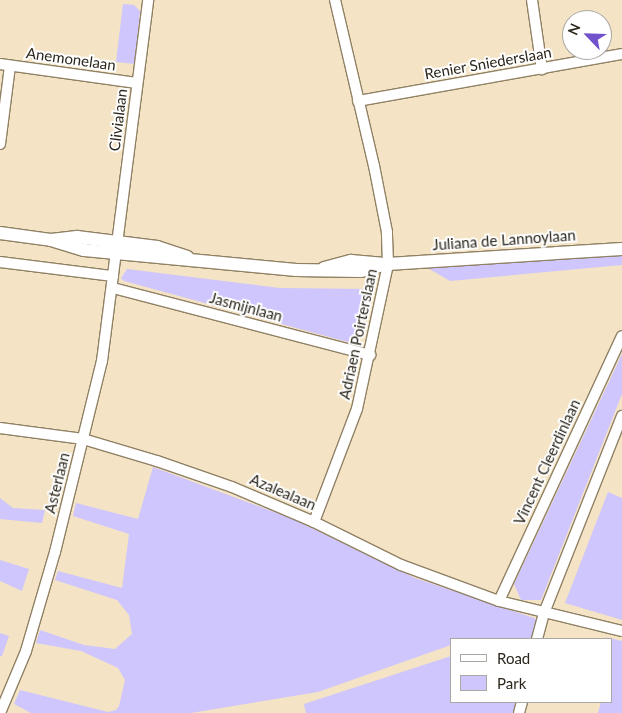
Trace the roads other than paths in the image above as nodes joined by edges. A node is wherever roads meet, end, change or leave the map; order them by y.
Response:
1 (146, 0) edge
2 (335, 0) edge
3 (532, 0) edge
4 (622, 54) edge
5 (5, 65) edge
6 (542, 69) junction
7 (137, 82) junction
8 (358, 101) junction
9 (0, 144) edge
10 (0, 234) edge
11 (117, 248) junction
12 (622, 249) edge
13 (0, 262) edge
14 (388, 264) junction
15 (113, 276) junction
16 (114, 288) junction
17 (622, 336) edge
18 (370, 355) junction
19 (622, 416) edge
20 (0, 428) edge
21 (83, 439) junction
22 (314, 522) junction
23 (499, 601) junction
24 (544, 613) junction
25 (622, 631) edge
26 (538, 638) edge
27 (0, 713) edge

1 - 7 street, Clivialaan
2 - 8 street, Adriaen Poirterslaan
3 - 6 street
4 - 6 street, Renier Sniederslaan
5 - 7 street, Anemonelaan
5 - 9 street
6 - 8 street, Renier Sniederslaan
7 - 11 street, Clivialaan
8 - 14 street, Adriaen Poirterslaan
10 - 11 street, Juliana de Lannoylaan
11 - 14 street, Juliana de Lannoylaan
11 - 15 street, Asterlaan
12 - 14 street, Juliana de Lannoylaan
13 - 15 street
14 - 18 street, Adriaen Poirterslaan
15 - 16 street, Asterlaan
16 - 18 street, Jasmijnlaan
16 - 21 street, Asterlaan
17 - 23 street, Vincent Cleerdinlaan
18 - 22 street, Adriaen Poirterslaan
19 - 24 street
20 - 21 street, Azalealaan
21 - 22 street, Azalealaan
21 - 27 street, Asterlaan
22 - 23 street, Azalealaan
23 - 24 street, Azalealaan
24 - 25 street, Azalealaan
24 - 26 street

